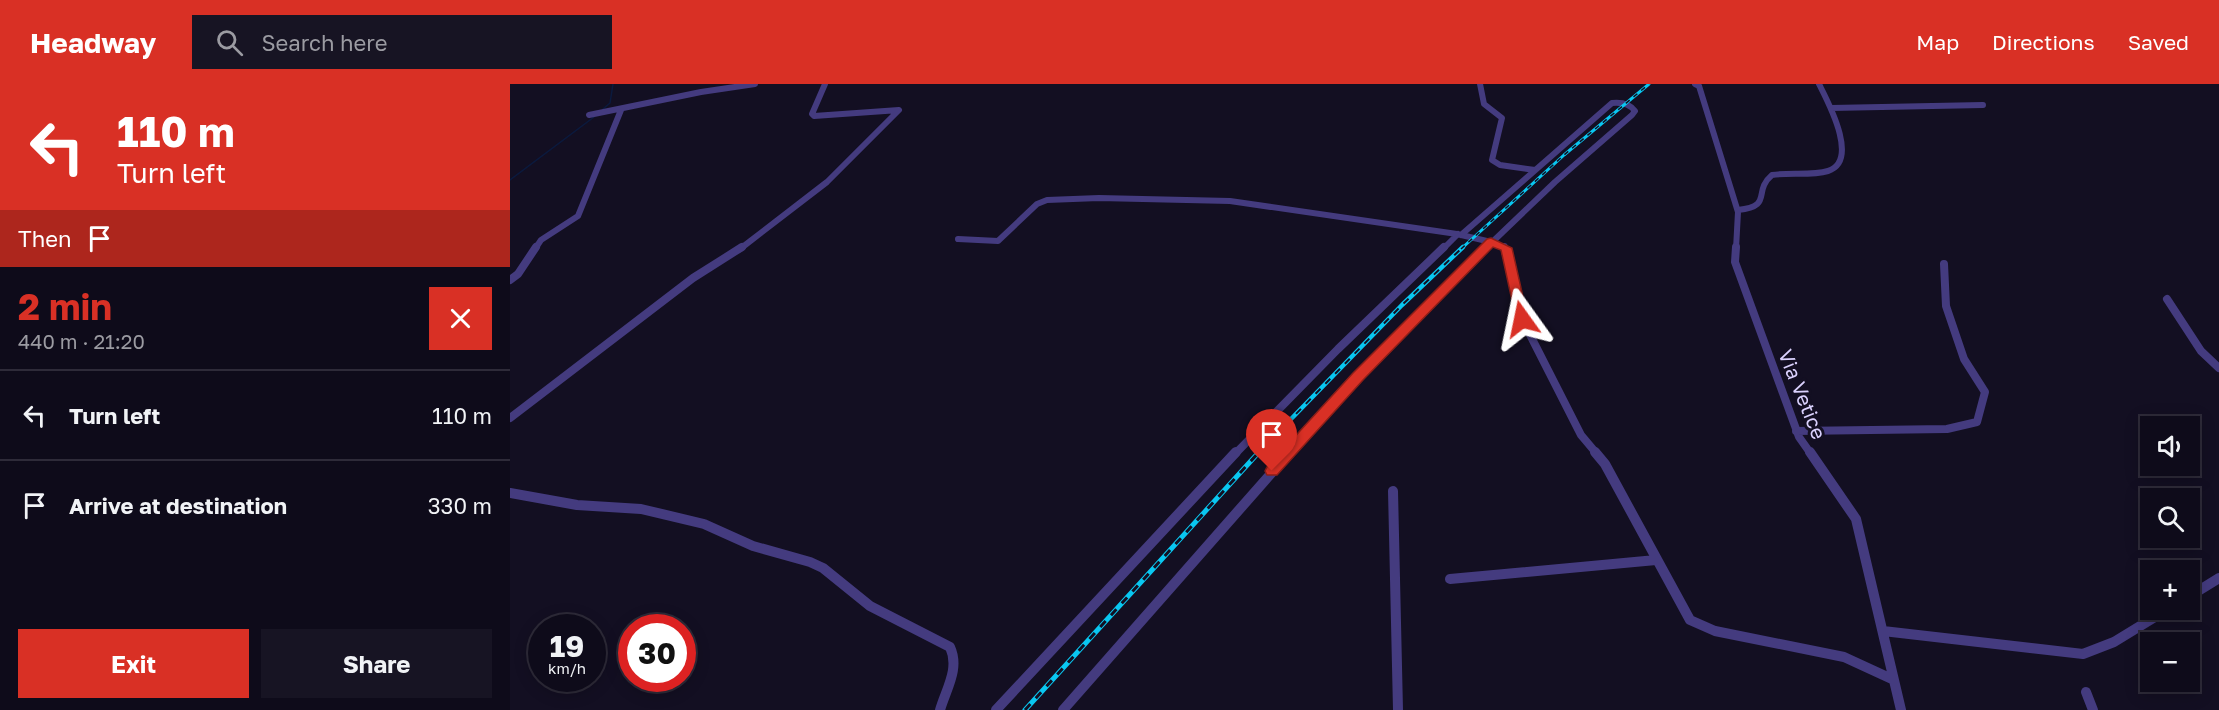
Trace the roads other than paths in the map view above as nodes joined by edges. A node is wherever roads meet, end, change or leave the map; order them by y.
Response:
1 (754, 84) edge
2 (825, 84) edge
3 (1480, 84) edge
4 (1695, 84) edge
5 (1819, 84) edge
6 (1983, 105) dead end
7 (1831, 108) junction
8 (621, 110) junction
9 (594, 115) dead end
10 (1535, 170) junction
11 (1738, 210) junction
12 (1460, 234) junction
13 (958, 239) dead end
14 (1491, 242) junction
15 (1944, 264) dead end
16 (510, 280) edge
17 (2167, 299) dead end
18 (2219, 368) edge
19 (510, 418) edge
20 (1796, 431) junction
21 (1393, 491) dead end
22 (510, 493) edge
23 (1656, 560) junction
24 (2219, 578) edge
25 (1450, 579) dead end
26 (2200, 590) edge
27 (2150, 620) edge
28 (1883, 631) junction
29 (1894, 680) junction
30 (2085, 692) dead end
31 (940, 710) edge
32 (996, 710) edge
33 (1064, 710) edge
34 (1398, 710) edge
35 (1901, 710) edge
36 (2094, 710) edge

1 - 8 street
2 - 19 street
3 - 10 street
4 - 11 street, Via Vetice
5 - 7 street
6 - 7 street
7 - 11 street
8 - 9 street
8 - 16 street
10 - 12 street
10 - 14 street
11 - 20 street, Via Vetice
12 - 13 street
12 - 14 street
12 - 32 street
14 - 23 street
14 - 33 street
15 - 20 street
17 - 18 street
20 - 28 street, Via Vetice
21 - 34 street
22 - 31 street
23 - 25 street
23 - 29 street
24 - 26 street
27 - 28 street
28 - 29 street, Via Vetice
29 - 35 street, Via Vetice
30 - 36 street

